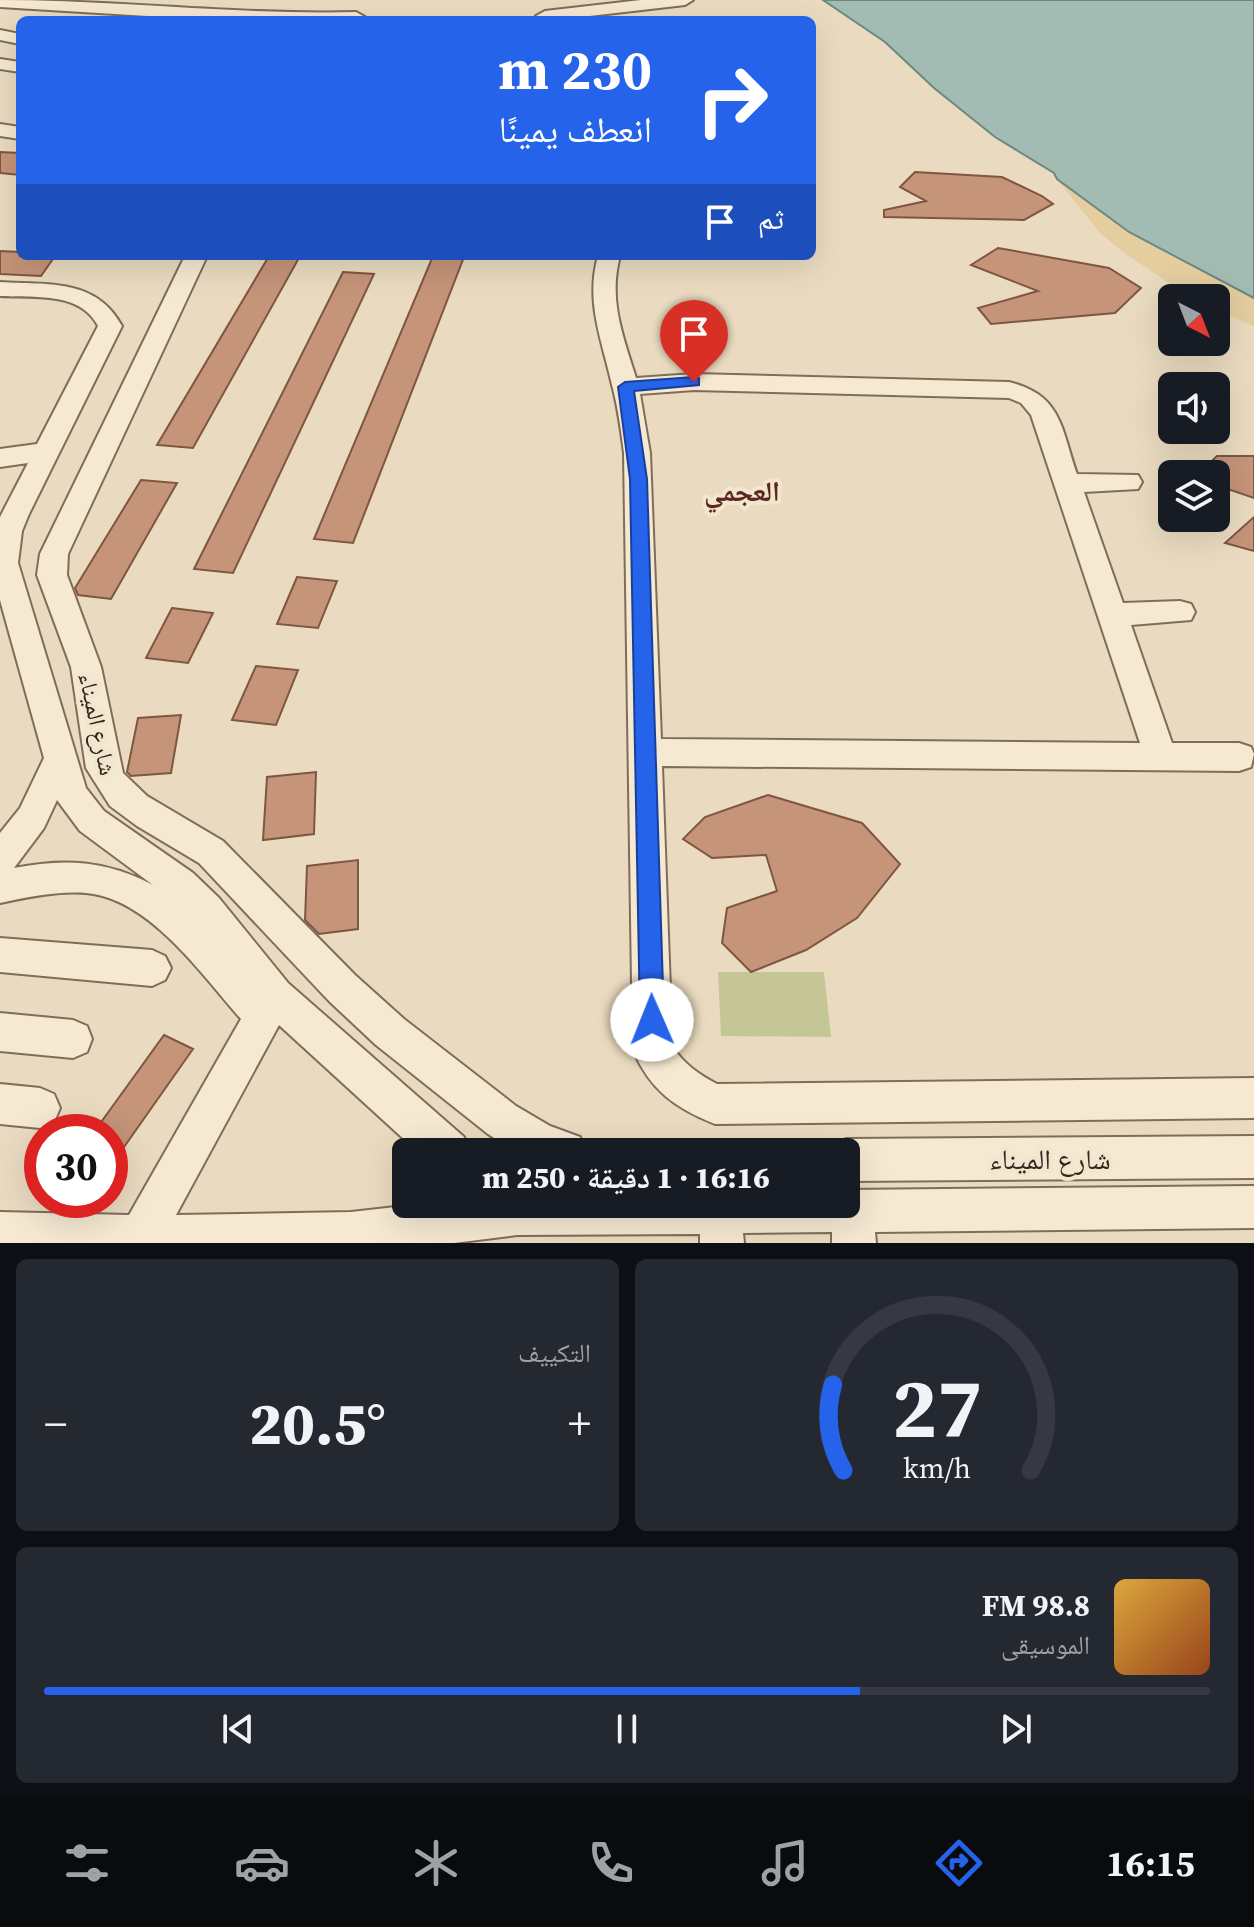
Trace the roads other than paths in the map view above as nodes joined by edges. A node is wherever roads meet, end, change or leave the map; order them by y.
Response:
1 (685, 0) edge
2 (0, 2) edge
3 (356, 12) edge
4 (637, 13) edge
5 (543, 15) edge
6 (180, 16) edge
7 (313, 16) edge
8 (194, 260) edge
9 (608, 260) edge
10 (0, 289) edge
11 (0, 304) edge
12 (103, 310) junction
13 (625, 387) junction
14 (49, 451) junction
15 (0, 458) edge
16 (1128, 482) dead end
17 (1067, 483) junction
18 (2, 563) edge
19 (1180, 612) dead end
20 (1112, 615) junction
21 (646, 752) junction
22 (1161, 757) junction
23 (1239, 757) dead end
24 (59, 761) junction
25 (4, 849) edge
26 (0, 887) edge
27 (0, 955) edge
28 (152, 968) dead end
29 (269, 1006) junction
30 (0, 1032) edge
31 (73, 1039) dead end
32 (1254, 1098) edge
33 (0, 1104) edge
34 (40, 1108) dead end
35 (432, 1138) edge
36 (532, 1138) edge
37 (1254, 1157) edge
38 (860, 1160) edge
39 (1254, 1207) edge
40 (454, 1218) edge
41 (611, 1218) edge
42 (853, 1227) edge
43 (721, 1228) edge
44 (0, 1234) edge
45 (140, 1237) junction

1 - 4 street
2 - 6 street
3 - 7 street
4 - 5 street
8 - 36 street, شارع الميناء
9 - 13 street
10 - 12 street
11 - 12 street
12 - 14 street
13 - 17 street
13 - 21 street
14 - 15 street
14 - 18 street
16 - 17 street
17 - 20 street
18 - 24 street
19 - 20 street
20 - 22 street
21 - 22 street
21 - 32 street
22 - 23 street
24 - 25 street
24 - 29 street
26 - 29 street
27 - 28 street
29 - 35 street
29 - 45 street
30 - 31 street
33 - 34 street
37 - 38 street, شارع الميناء
39 - 42 street
40 - 45 street
41 - 43 street
42 - 43 street
44 - 45 street

